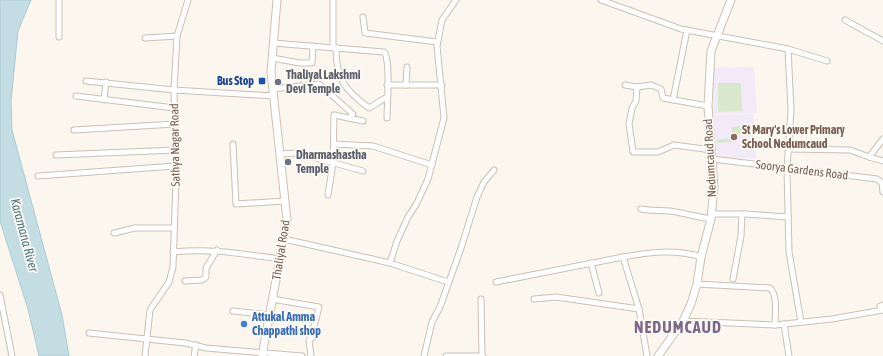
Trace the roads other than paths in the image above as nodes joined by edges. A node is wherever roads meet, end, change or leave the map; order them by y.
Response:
1 (59, 0) edge
2 (188, 0) edge
3 (277, 0) edge
4 (333, 0) edge
5 (456, 0) edge
6 (601, 0) edge
7 (731, 0) edge
8 (363, 17) dead end
9 (845, 20) dead end
10 (687, 30) junction
11 (177, 36) junction
12 (717, 36) junction
13 (60, 37) dead end
14 (145, 38) dead end
15 (883, 41) edge
16 (437, 42) junction
17 (274, 43) junction
18 (313, 46) junction
19 (334, 48) junction
20 (788, 49) junction
21 (272, 58) junction
22 (827, 60) dead end
23 (407, 67) dead end
24 (86, 81) dead end
25 (106, 82) junction
26 (387, 85) junction
27 (406, 85) junction
28 (442, 85) junction
29 (625, 85) dead end
30 (637, 87) junction
31 (273, 89) junction
32 (174, 90) junction
33 (76, 96) dead end
34 (274, 96) junction
35 (387, 96) junction
36 (104, 100) junction
37 (673, 100) junction
38 (708, 106) junction
39 (174, 108) junction
40 (348, 118) junction
41 (387, 118) dead end
42 (363, 121) dead end
43 (175, 124) junction
44 (74, 130) dead end
45 (883, 139) edge
46 (233, 144) dead end
47 (334, 144) junction
48 (790, 149) junction
49 (175, 150) junction
50 (712, 150) junction
51 (280, 154) junction
52 (56, 155) dead end
53 (869, 157) junction
54 (712, 159) junction
55 (883, 161) edge
56 (333, 163) junction
57 (432, 165) junction
58 (175, 166) junction
59 (787, 168) junction
60 (494, 170) dead end
61 (363, 171) dead end
62 (38, 176) dead end
63 (883, 192) edge
64 (328, 195) dead end
65 (285, 201) junction
66 (641, 209) dead end
67 (742, 214) junction
68 (711, 217) junction
69 (788, 217) junction
70 (173, 228) junction
71 (114, 233) dead end
72 (284, 239) junction
73 (217, 250) junction
74 (173, 252) junction
75 (623, 257) junction
76 (701, 257) junction
77 (280, 259) junction
78 (390, 263) junction
79 (591, 263) junction
80 (733, 279) dead end
81 (185, 281) dead end
82 (448, 282) junction
83 (496, 282) dead end
84 (697, 284) junction
85 (599, 293) dead end
86 (0, 295) edge
87 (272, 299) junction
88 (481, 299) dead end
89 (534, 299) dead end
90 (882, 308) edge
91 (639, 309) junction
92 (232, 311) dead end
93 (269, 315) junction
94 (683, 321) junction
95 (801, 322) junction
96 (784, 324) junction
97 (776, 325) junction
98 (3, 327) edge
99 (89, 333) dead end
100 (146, 340) junction
101 (196, 345) junction
102 (262, 354) edge
103 (12, 356) edge
104 (145, 356) edge
105 (194, 356) edge
106 (301, 356) edge
107 (311, 356) edge
108 (424, 356) edge
109 (446, 356) edge
110 (483, 356) edge
111 (647, 356) edge
112 (658, 356) edge
113 (789, 356) edge

1 - 13 street
2 - 11 street
3 - 17 main road, Thaliyal Road
4 - 19 street
5 - 16 street
6 - 10 street
7 - 12 main road, Nedumcaud Road
8 - 16 street
9 - 15 street
10 - 12 street
10 - 37 street
11 - 14 street
11 - 32 street
12 - 20 street
12 - 38 main road, Nedumcaud Road
16 - 28 street
17 - 18 street
17 - 21 main road, Thaliyal Road
18 - 19 street
18 - 21 street
19 - 26 street
19 - 35 street
20 - 22 street
20 - 48 street
21 - 31 main road, Thaliyal Road
23 - 27 street
24 - 25 street
25 - 32 street
25 - 36 street
26 - 27 street
26 - 35 street
27 - 28 street
28 - 57 street
29 - 30 street
30 - 37 street
30 - 50 street
31 - 34 main road, Thaliyal Road
31 - 40 street
32 - 34 street, Sathya Nagar Road
32 - 39 street, Sathya Nagar Road
33 - 36 street
34 - 51 main road, Thaliyal Road
35 - 41 street
36 - 39 street
37 - 38 street
38 - 50 main road, Nedumcaud Road
39 - 43 street, Sathya Nagar Road
40 - 42 street
40 - 47 street
43 - 44 street
43 - 49 street, Sathya Nagar Road
45 - 53 street
46 - 65 street
47 - 56 street
47 - 57 street
48 - 53 street
48 - 59 street
49 - 52 street
49 - 58 street, Sathya Nagar Road
50 - 54 main road, Nedumcaud Road
51 - 56 street
51 - 65 main road, Thaliyal Road
53 - 55 street
54 - 59 street, Soorya Gardens Road
54 - 68 main road, Nedumcaud Road
56 - 61 street
56 - 64 street
57 - 78 street
58 - 62 street
58 - 70 street, Sathya Nagar Road
59 - 63 street, Soorya Gardens Road
59 - 69 street
60 - 82 street
65 - 72 main road, Thaliyal Road
66 - 68 street
67 - 68 street
67 - 69 street
67 - 80 street
68 - 76 main road, Nedumcaud Road
69 - 95 street
70 - 71 street
70 - 74 street, Sathya Nagar Road
72 - 77 main road, Thaliyal Road
72 - 78 street
73 - 74 street
73 - 77 street
73 - 81 street
74 - 100 street, Sathya Nagar Road
75 - 76 street
75 - 79 street
75 - 91 street
76 - 84 main road, Nedumcaud Road
77 - 87 main road, Thaliyal Road
78 - 82 street
79 - 83 street
79 - 85 street
82 - 108 street
84 - 94 main road, Nedumcaud Road
84 - 97 street
86 - 98 street
87 - 93 main road, Thaliyal Road
87 - 107 street
88 - 110 street
89 - 91 street
90 - 95 street
91 - 111 street
92 - 93 street
93 - 102 main road, Thaliyal Road
94 - 97 street
94 - 112 main road, Nedumcaud Road
95 - 96 street
96 - 97 street
96 - 113 street
98 - 103 street
99 - 100 street
100 - 101 street
100 - 104 street, Sathya Nagar Road
101 - 102 street
101 - 105 street
102 - 106 street
109 - 110 street

